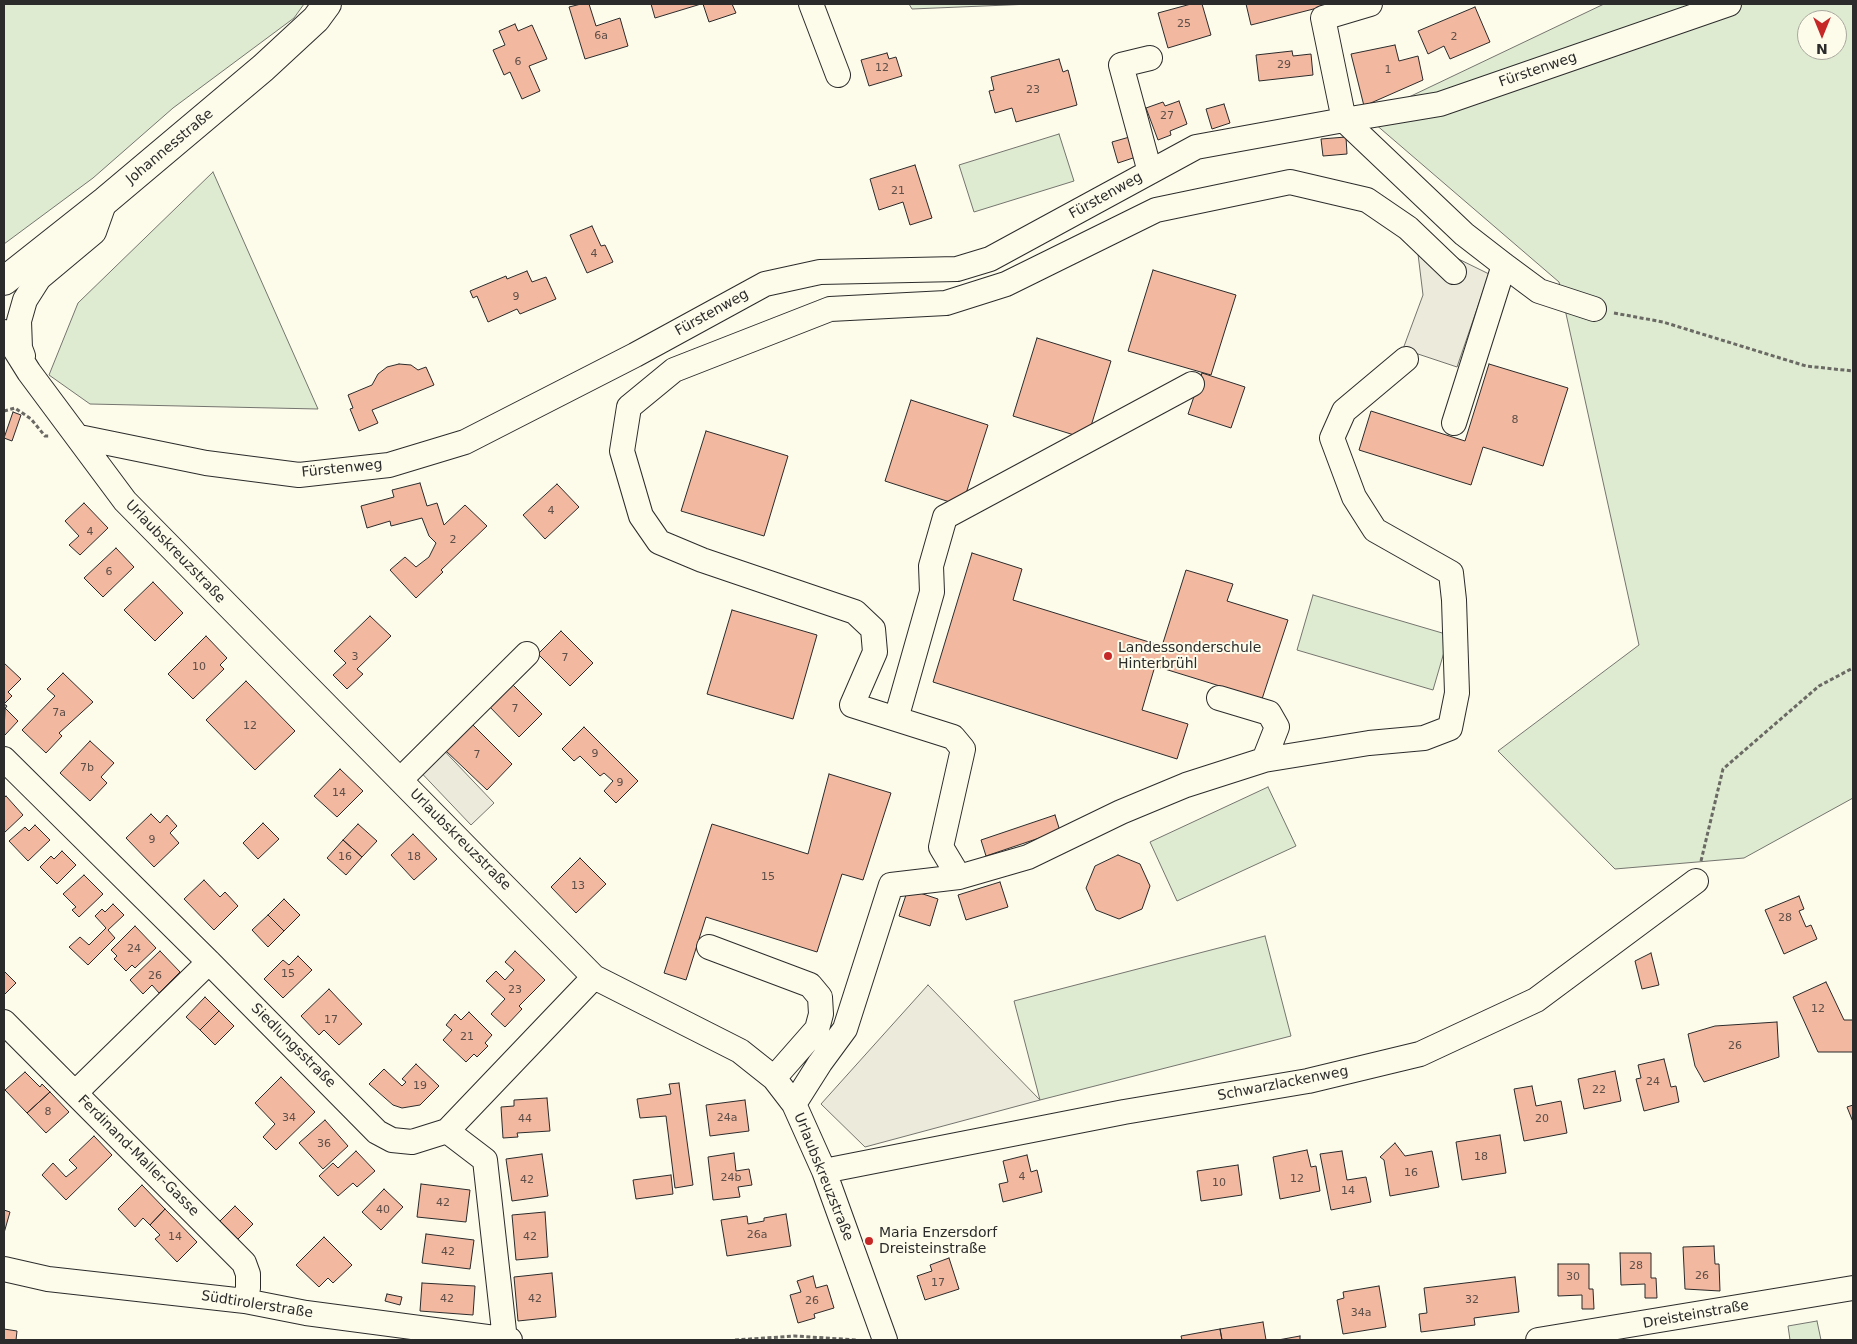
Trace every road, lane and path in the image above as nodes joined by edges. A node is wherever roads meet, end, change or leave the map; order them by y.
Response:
1 (328, 4) edge
2 (811, 4) edge
3 (1370, 4) edge
4 (1729, 4) edge
5 (1150, 58) dead end
6 (838, 75) dead end
7 (1344, 120) junction
8 (1150, 172) junction
9 (105, 201) junction
10 (1504, 265) junction
11 (1454, 272) dead end
12 (4, 281) edge
13 (1594, 309) joint
14 (4, 332) edge
15 (1406, 359) dead end
16 (29, 372) junction
17 (1853, 372) edge
18 (1192, 384) dead end
19 (1454, 423) dead end
20 (79, 437) junction
21 (527, 654) dead end
22 (1853, 668) edge
23 (1219, 698) dead end
24 (896, 719) junction
25 (4, 759) edge
26 (1264, 760) junction
27 (400, 780) junction
28 (959, 877) junction
29 (1696, 881) joint
30 (709, 947) dead end
31 (209, 962) junction
32 (594, 977) junction
33 (4, 1022) edge
34 (774, 1078) junction
35 (75, 1093) junction
36 (794, 1104) junction
37 (447, 1131) junction
38 (824, 1171) junction
39 (4, 1269) edge
40 (1853, 1288) edge
41 (245, 1301) junction
42 (1590, 1336) edge
43 (505, 1340) edge
44 (510, 1340) edge
45 (735, 1340) edge
46 (857, 1340) edge
47 (885, 1340) edge
48 (1538, 1340) edge

1 - 9 main road, Johannesstraße
2 - 6 street
3 - 7 street
4 - 7 street, Fürstenweg
5 - 8 street
7 - 8 street, Fürstenweg
7 - 10 street
8 - 20 street, Fürstenweg
9 - 12 main road, Johannesstraße
9 - 16 street
10 - 13 street
10 - 19 street
11 - 24 street
13 - 17 path
14 - 16 street, Urlaubskreuzstraße
15 - 26 street
16 - 20 street, Urlaubskreuzstraße
18 - 24 street
20 - 27 street, Urlaubskreuzstraße
21 - 27 street
22 - 29 path
23 - 26 street
24 - 28 street
25 - 31 street, Siedlungsstraße
26 - 28 street
27 - 32 street, Urlaubskreuzstraße
28 - 36 street
29 - 38 street, Schwarzlackenweg
30 - 34 street
31 - 35 street
31 - 37 street, Siedlungsstraße
32 - 34 street, Urlaubskreuzstraße
32 - 37 street, Siedlungsstraße
33 - 35 street, Ferdinand-Maller-Gasse
34 - 36 street, Urlaubskreuzstraße
35 - 41 street, Ferdinand-Maller-Gasse
36 - 38 street, Urlaubskreuzstraße
37 - 43 street
38 - 47 street, Urlaubskreuzstraße
39 - 41 street, Südtirolerstraße
40 - 42 street, Dreisteinstraße
41 - 43 street, Südtirolerstraße
42 - 48 street, Dreisteinstraße
43 - 44 street, Südtirolerstraße
45 - 46 path

